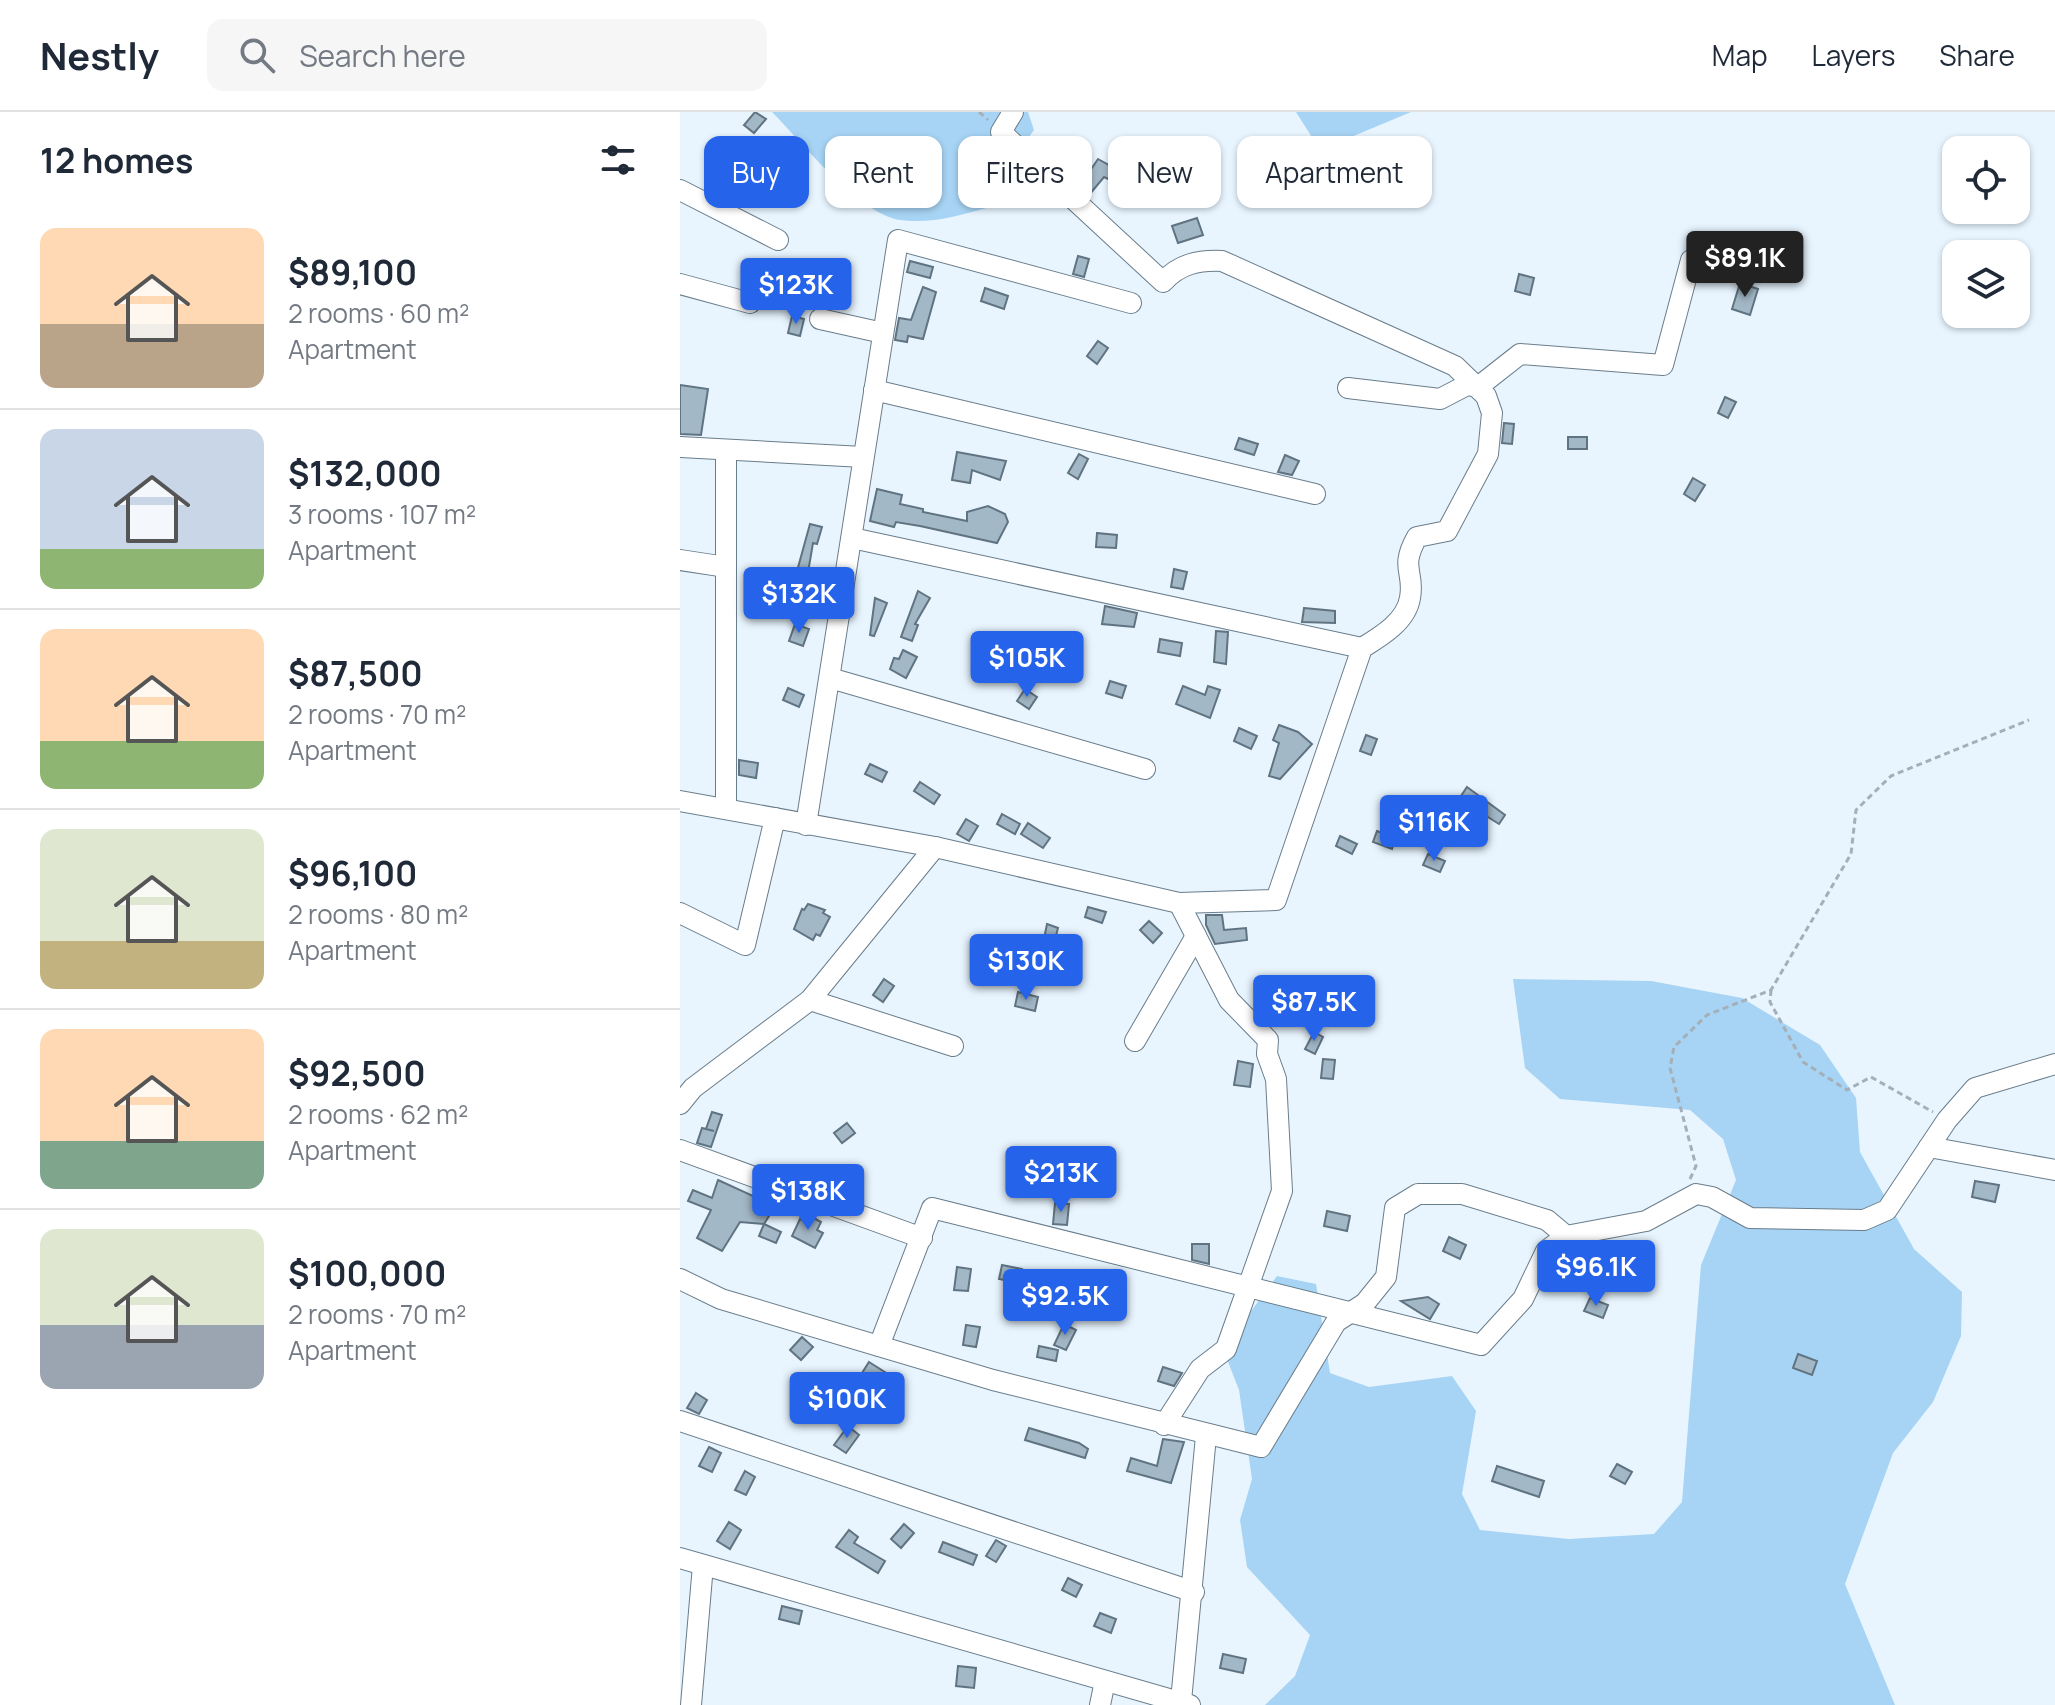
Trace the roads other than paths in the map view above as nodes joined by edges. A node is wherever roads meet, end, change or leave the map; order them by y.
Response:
1 (1013, 112) edge
2 (680, 190) edge
3 (778, 240) dead end
4 (1691, 260) dead end
5 (680, 284) edge
6 (750, 303) dead end
7 (1131, 303) dead end
8 (820, 319) dead end
9 (883, 333) junction
10 (1478, 387) junction
11 (1348, 388) dead end
12 (874, 390) junction
13 (680, 447) edge
14 (726, 451) junction
15 (863, 457) junction
16 (1315, 494) dead end
17 (852, 538) junction
18 (680, 560) edge
19 (726, 567) junction
20 (1362, 648) junction
21 (830, 678) junction
22 (1145, 769) dead end
23 (680, 801) edge
24 (726, 808) junction
25 (775, 818) junction
26 (806, 825) junction
27 (935, 847) junction
28 (1179, 903) junction
29 (680, 913) edge
30 (1196, 936) junction
31 (810, 1000) junction
32 (1135, 1041) dead end
33 (953, 1046) dead end
34 (2055, 1064) edge
35 (680, 1104) edge
36 (1929, 1147) junction
37 (680, 1150) edge
38 (2055, 1170) edge
39 (1566, 1236) junction
40 (922, 1238) junction
41 (680, 1279) edge
42 (1247, 1287) junction
43 (1349, 1314) junction
44 (879, 1346) junction
45 (680, 1421) edge
46 (1164, 1425) junction
47 (1206, 1436) junction
48 (680, 1558) edge
49 (703, 1565) junction
50 (1194, 1592) junction
51 (1105, 1681) junction
52 (1186, 1703) edge
53 (691, 1705) edge
54 (1100, 1705) edge

1 - 10 street
2 - 3 street
4 - 10 street
5 - 6 street
7 - 9 street
8 - 9 street
9 - 12 street
10 - 11 street
10 - 20 street
12 - 15 street
12 - 16 street
13 - 14 street
14 - 15 street
14 - 19 street
15 - 17 street
17 - 20 street
17 - 21 street
18 - 19 street
19 - 24 street
20 - 28 street
21 - 22 street
21 - 26 street
23 - 24 street
24 - 25 street
25 - 26 street
25 - 29 street
26 - 27 street
27 - 28 street
27 - 31 street
28 - 30 street
30 - 32 street
30 - 42 street
31 - 33 street
31 - 35 street
34 - 36 street
36 - 38 street
36 - 39 street
37 - 40 street
39 - 43 street
39 - 43 street
40 - 42 street
40 - 44 street
41 - 44 street
42 - 43 street
42 - 46 street
43 - 47 street
44 - 46 street
45 - 50 street
46 - 47 street
47 - 50 street
48 - 49 street
49 - 51 street
49 - 53 street
50 - 52 street
51 - 52 street
51 - 54 street

